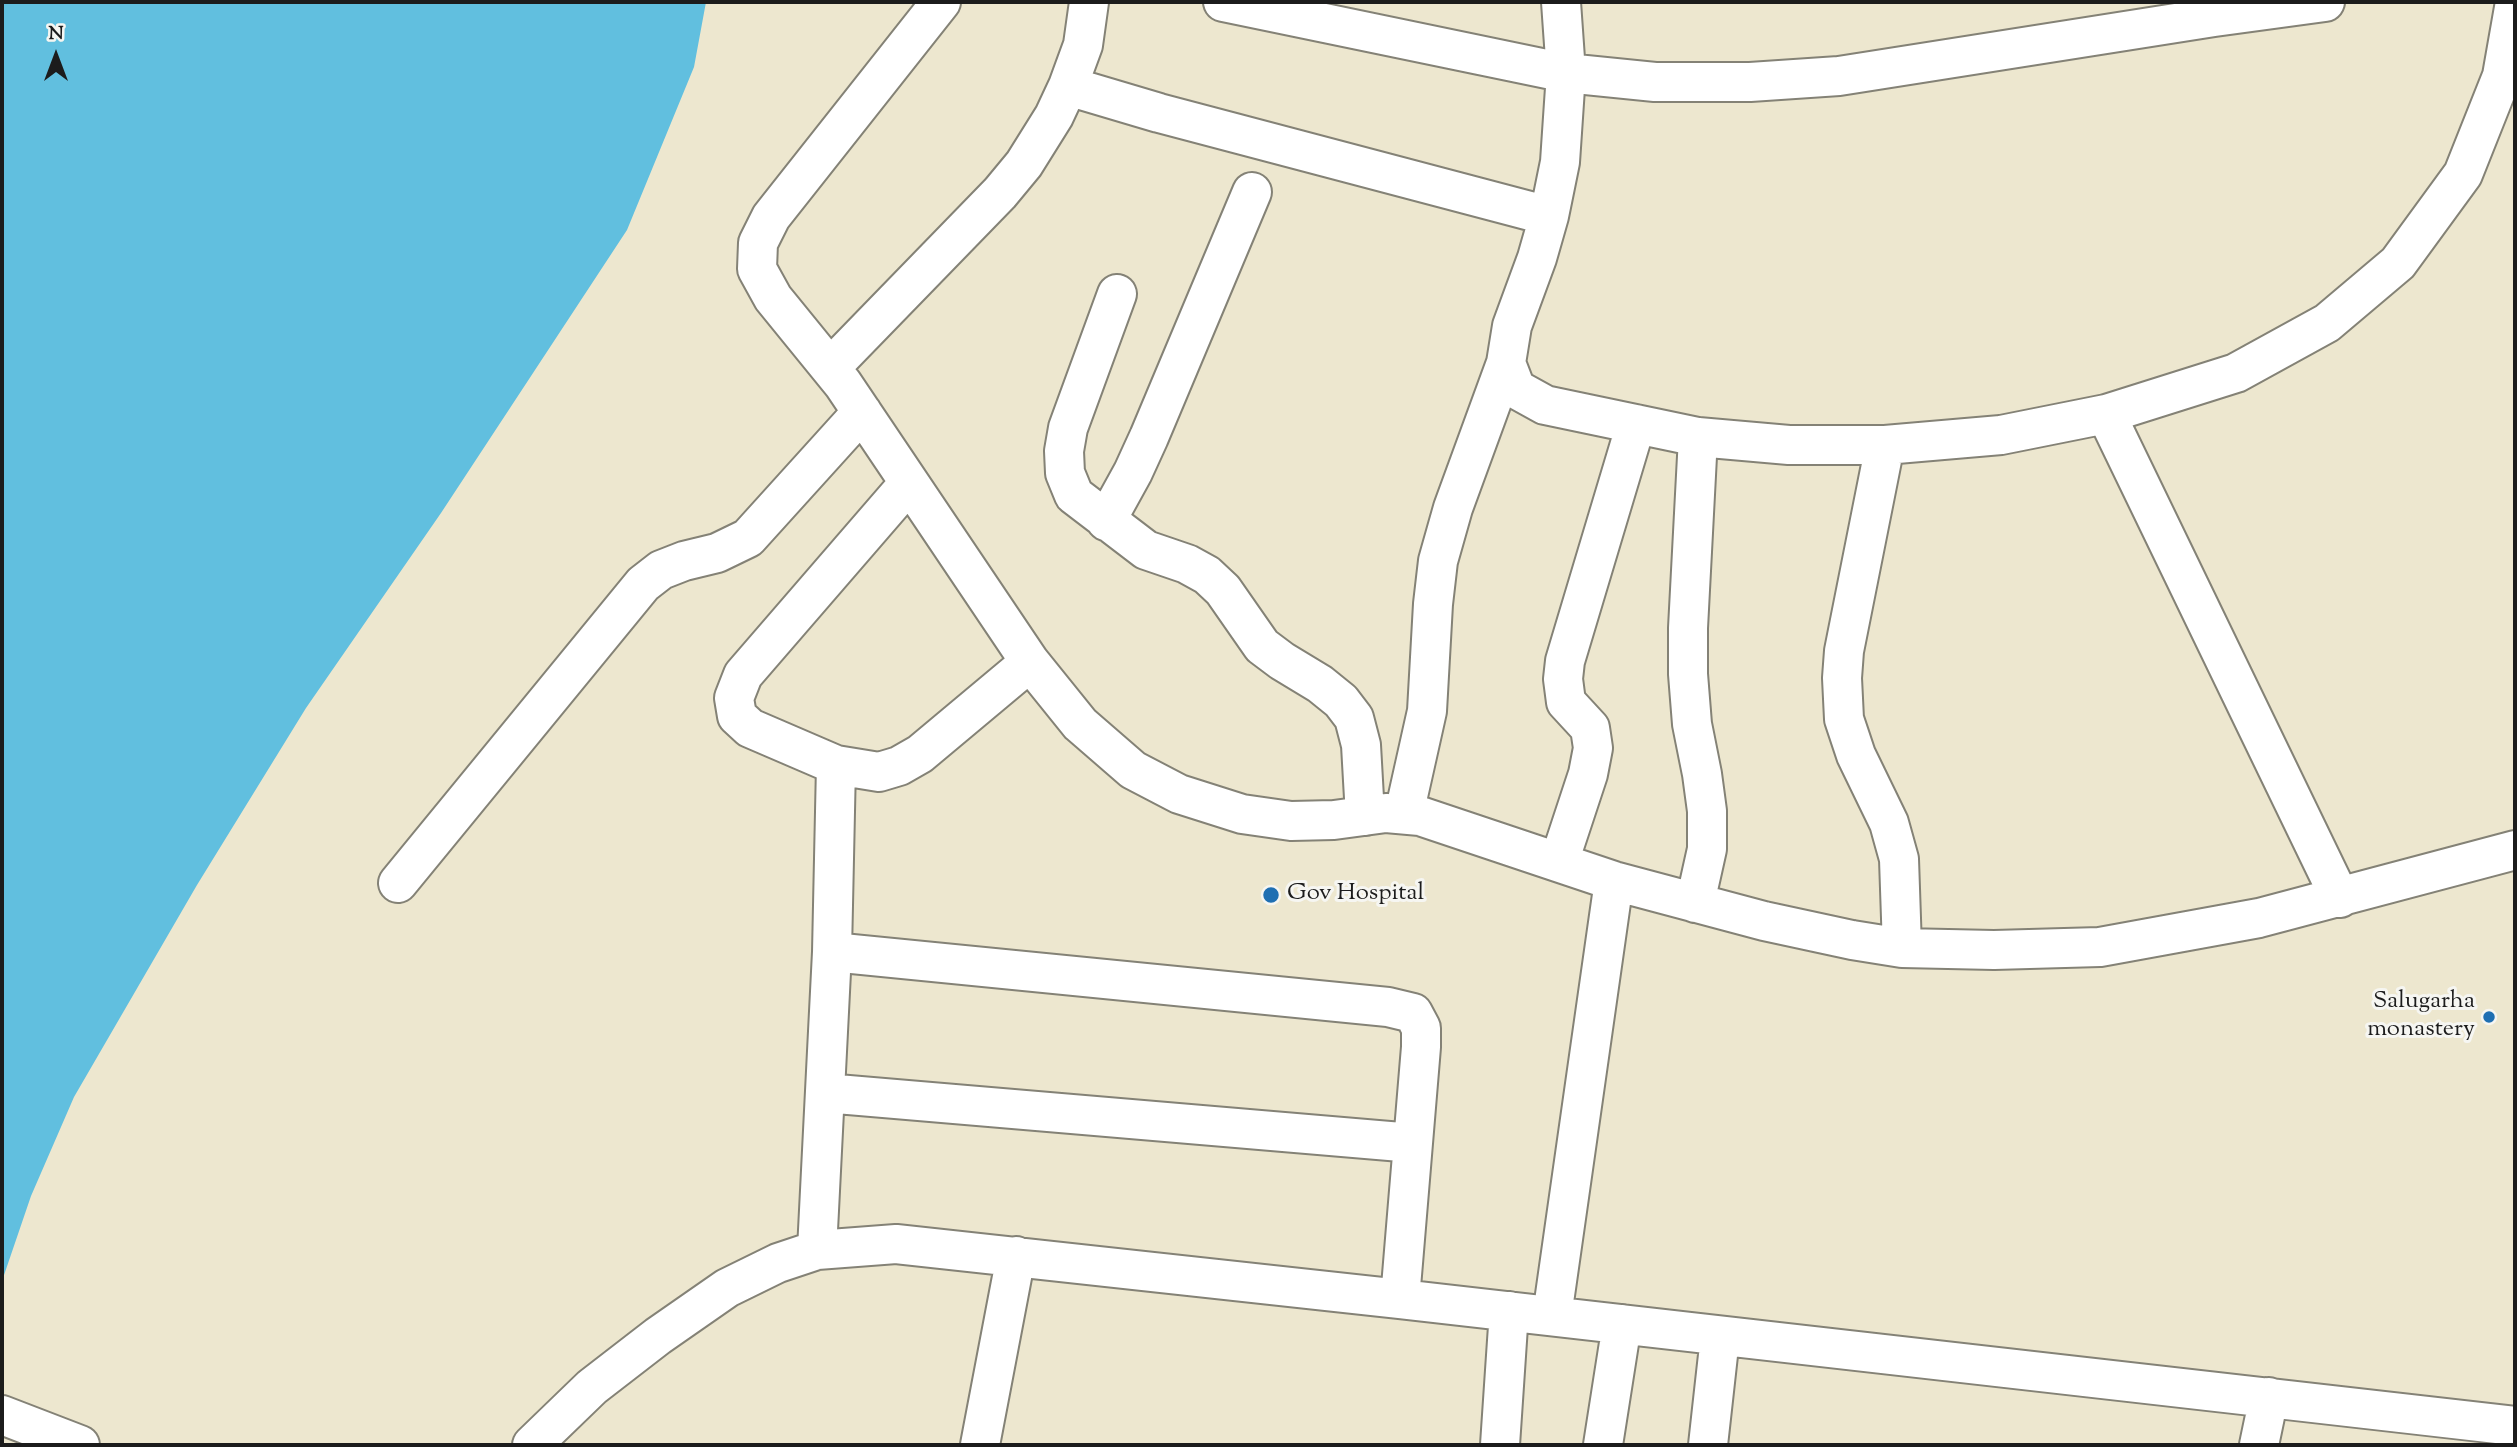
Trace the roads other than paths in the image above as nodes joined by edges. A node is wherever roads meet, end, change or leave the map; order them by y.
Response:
1 (941, 2) edge
2 (1089, 2) edge
3 (1223, 2) edge
4 (1561, 2) edge
5 (2325, 2) edge
6 (2515, 2) edge
7 (1566, 73) junction
8 (1068, 86) junction
9 (1252, 192) dead end
10 (1549, 216) junction
11 (1117, 294) dead end
12 (1506, 363) junction
13 (830, 368) junction
14 (862, 412) junction
15 (2106, 414) junction
16 (1636, 424) junction
17 (1698, 438) junction
18 (1885, 445) junction
19 (909, 483) junction
20 (1106, 521) junction
21 (1030, 662) junction
22 (836, 765) junction
23 (1404, 814) junction
24 (1365, 816) junction
25 (2515, 850) edge
26 (1559, 862) junction
27 (1614, 881) junction
28 (398, 883) dead end
29 (2340, 898) junction
30 (1695, 903) junction
31 (1902, 947) junction
32 (832, 952) junction
33 (825, 1093) junction
34 (1413, 1143) junction
35 (817, 1250) junction
36 (1016, 1256) junction
37 (1400, 1299) junction
38 (1509, 1311) junction
39 (1552, 1316) junction
40 (1622, 1324) junction
41 (1720, 1337) junction
42 (2269, 1397) junction
43 (2, 1415) edge
44 (2515, 1426) edge
45 (80, 1445) edge
46 (532, 1445) edge
47 (980, 1445) edge
48 (1500, 1445) edge
49 (1603, 1445) edge
50 (1708, 1445) edge
51 (2259, 1445) edge

1 - 13 street
2 - 8 street
3 - 7 street
4 - 7 street
5 - 7 street
6 - 15 street
7 - 10 street
8 - 10 street
8 - 13 street
9 - 20 street
10 - 12 street
11 - 20 street
12 - 16 street
12 - 23 street
13 - 14 street
14 - 19 street
14 - 28 street
15 - 18 street
15 - 29 street
16 - 17 street
16 - 26 street
17 - 18 street
17 - 30 street
18 - 31 street
19 - 21 street
19 - 22 street
20 - 24 street
21 - 22 street
21 - 24 street
22 - 32 street
23 - 24 street
23 - 26 street
25 - 29 street
26 - 27 street
27 - 30 street
27 - 39 street
29 - 31 street
30 - 31 street
32 - 33 street
32 - 34 street
33 - 34 street
33 - 35 street
34 - 37 street
35 - 36 street
35 - 46 street
36 - 37 street
36 - 47 street
37 - 38 street
38 - 39 street
38 - 48 street
39 - 40 street
40 - 41 street
40 - 49 street
41 - 42 street
41 - 50 street
42 - 44 street
42 - 51 street
43 - 45 street

